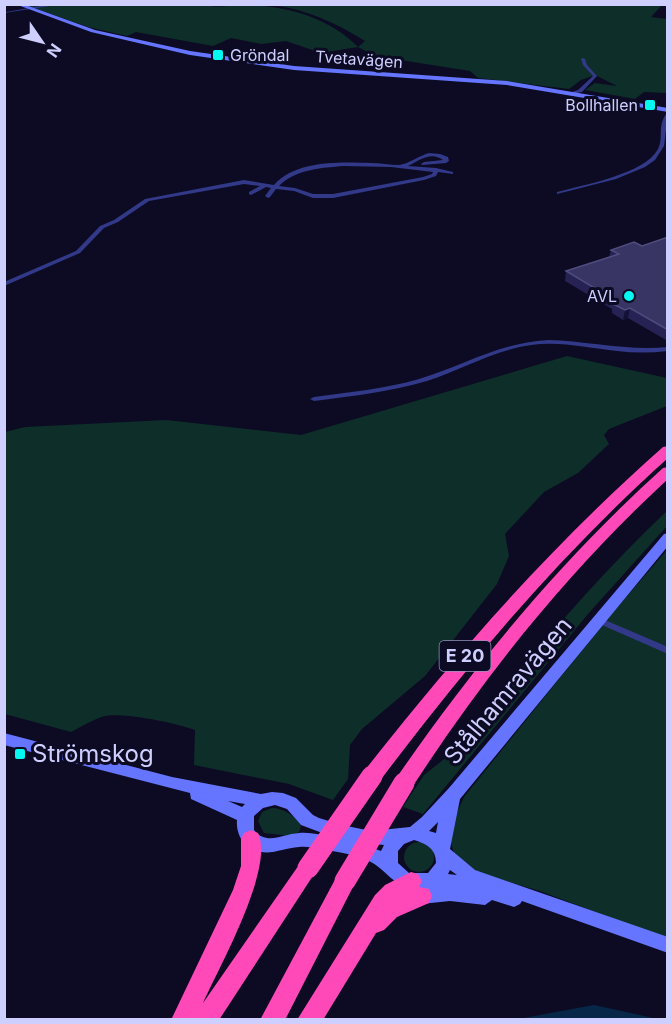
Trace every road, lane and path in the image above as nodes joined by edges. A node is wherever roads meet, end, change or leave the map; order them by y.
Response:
1 (17, 4) edge
2 (62, 4) edge
3 (31, 10) junction
4 (6, 13) dead end
5 (583, 59) dead end
6 (574, 93) junction
7 (668, 113) edge
8 (407, 165) junction
9 (435, 170) junction
10 (451, 173) dead end
11 (264, 186) junction
12 (274, 187) junction
13 (559, 192) dead end
14 (251, 193) dead end
15 (268, 196) dead end
16 (4, 284) edge
17 (668, 350) edge
18 (314, 399) dead end
19 (668, 450) edge
20 (668, 471) edge
21 (668, 537) edge
22 (598, 620) junction
23 (668, 651) edge
24 (4, 739) edge
25 (172, 783) junction
26 (455, 793) junction
27 (261, 801) junction
28 (245, 816) junction
29 (410, 833) junction
30 (251, 839) junction
31 (444, 852) junction
32 (414, 883) junction
33 (619, 928) junction
34 (668, 945) edge
35 (183, 1020) edge
36 (205, 1020) edge
37 (272, 1020) edge
38 (309, 1020) edge

1 - 3 main road, Tvetavägen
2 - 3 street
3 - 4 street
3 - 6 main road, Tvetavägen
5 - 6 street
6 - 7 main road, Tvetavägen
7 - 13 street
8 - 8 street
8 - 9 street
8 - 12 street
9 - 10 street
9 - 12 street
11 - 12 street
11 - 14 street
11 - 16 street
12 - 15 street
17 - 18 street
19 - 36 highway, E 20, bridge
20 - 37 highway, E 20, bridge
21 - 22 main road, Stålhamravägen
22 - 23 street, Stålhamravägen
22 - 26 main road, Stålhamravägen
24 - 25 main road
25 - 27 main road
25 - 28 main road
26 - 29 main road, Stålhamravägen
26 - 31 main road, Stålhamravägen
27 - 28 main road
27 - 29 main road
28 - 30 main road
29 - 31 main road
29 - 32 main road
30 - 32 main road
30 - 35 highway
31 - 32 main road
31 - 33 main road
32 - 33 main road
32 - 38 highway
33 - 34 main road

